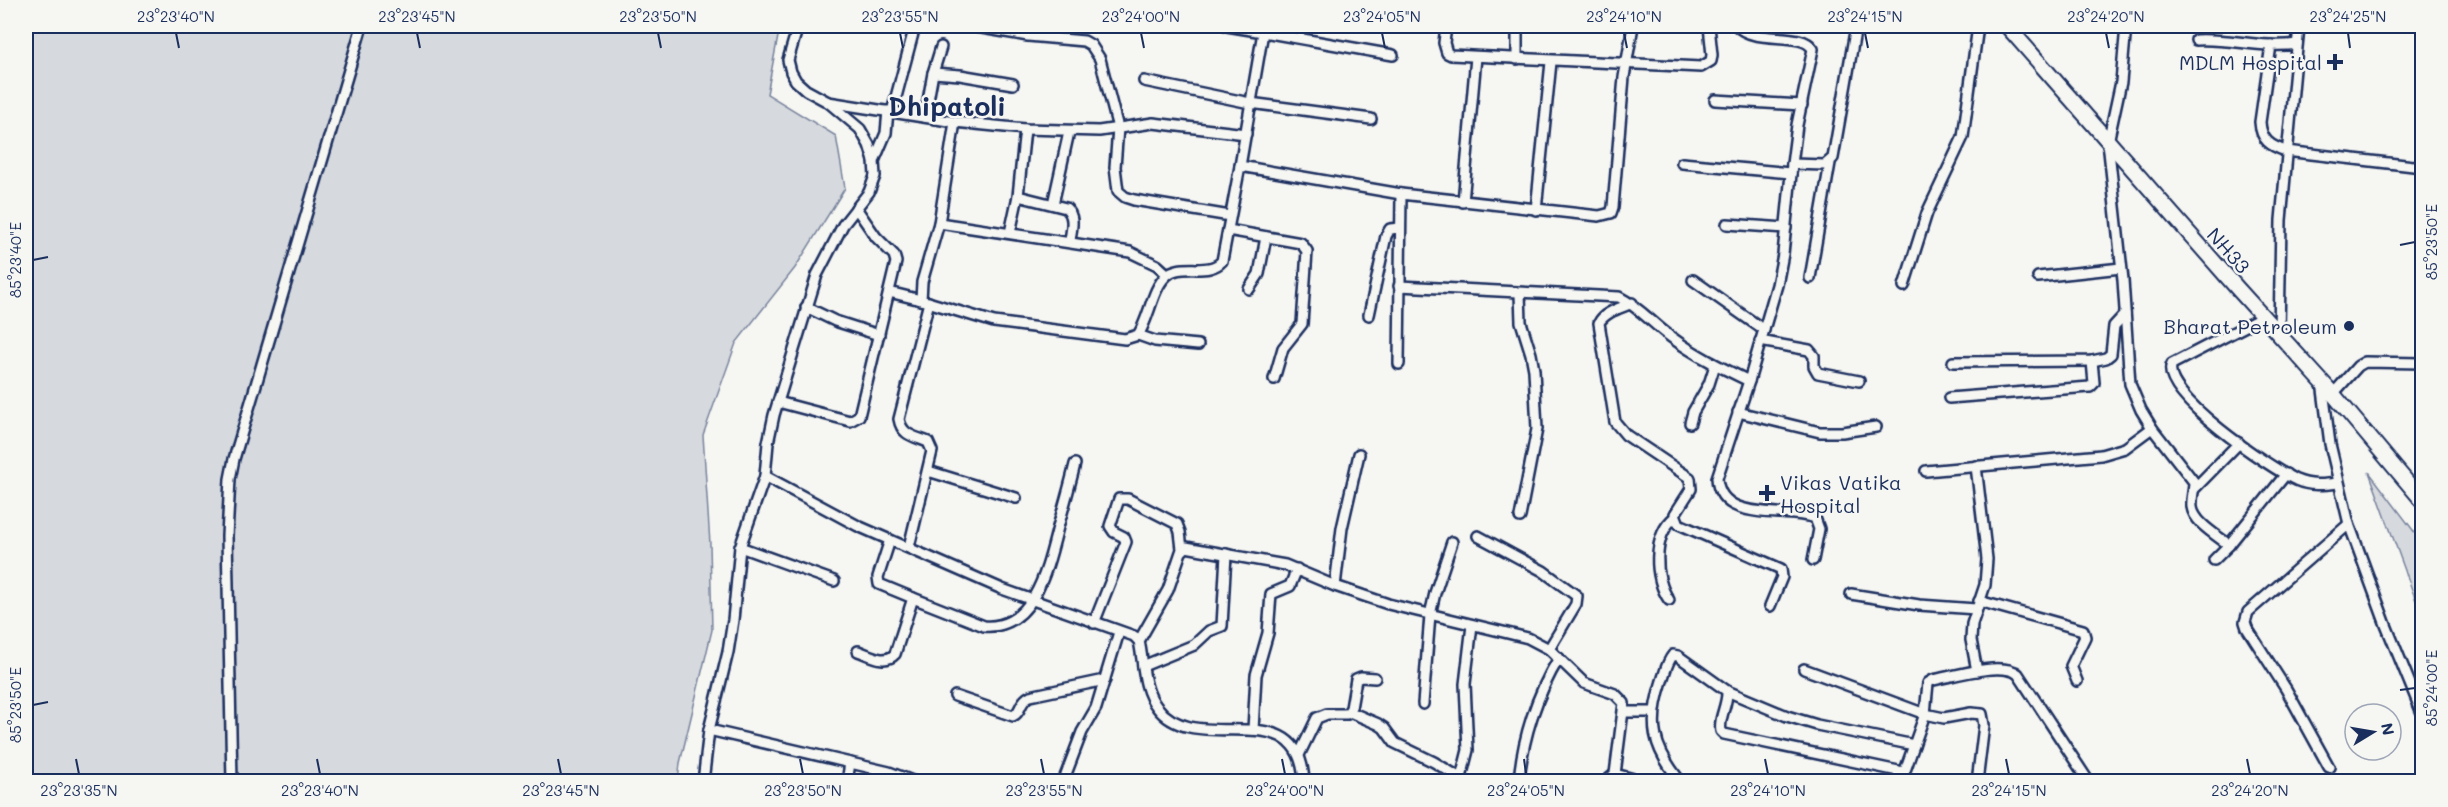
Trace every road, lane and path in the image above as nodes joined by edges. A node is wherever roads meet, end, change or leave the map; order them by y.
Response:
1 (362, 26) edge
2 (798, 26) edge
3 (915, 26) edge
4 (970, 26) edge
5 (1227, 26) edge
6 (1446, 26) edge
7 (1517, 26) edge
8 (1632, 26) edge
9 (1709, 26) edge
10 (1737, 26) edge
11 (1856, 26) edge
12 (1978, 26) edge
13 (2007, 26) edge
14 (2126, 26) edge
15 (2299, 26) edge
16 (1264, 28) edge
17 (2196, 40) dead end
18 (2297, 44) junction
19 (2271, 45) junction
20 (942, 47) dead end
21 (1393, 55) dead end
22 (1476, 57) junction
23 (1517, 59) junction
24 (1551, 62) junction
25 (1626, 64) junction
26 (933, 73) junction
27 (1144, 81) dead end
28 (1013, 84) dead end
29 (1715, 99) dead end
30 (828, 102) junction
31 (1250, 103) junction
32 (1802, 105) junction
33 (890, 112) junction
34 (925, 117) junction
35 (1371, 119) dead end
36 (955, 122) junction
37 (1118, 128) junction
38 (1025, 129) junction
39 (1069, 132) junction
40 (1246, 134) junction
41 (2108, 142) junction
42 (2286, 151) junction
43 (874, 161) junction
44 (1682, 163) dead end
45 (1830, 163) junction
46 (1240, 166) junction
47 (2422, 167) edge
48 (1792, 169) junction
49 (1401, 194) junction
50 (1018, 196) junction
51 (1463, 202) junction
52 (1053, 204) junction
53 (856, 208) junction
54 (1536, 210) junction
55 (1230, 216) junction
56 (939, 223) junction
57 (1727, 224) dead end
58 (1400, 228) junction
59 (1786, 228) junction
60 (1228, 230) junction
61 (1010, 233) junction
62 (1266, 237) junction
63 (1070, 242) junction
64 (2121, 268) junction
65 (1167, 274) junction
66 (2038, 277) dead end
67 (1810, 278) dead end
68 (1693, 280) dead end
69 (1399, 286) junction
70 (1904, 286) dead end
71 (1249, 289) dead end
72 (889, 292) junction
73 (1520, 294) junction
74 (925, 301) junction
75 (1632, 303) junction
76 (806, 307) junction
77 (2125, 314) junction
78 (1369, 315) dead end
79 (2263, 317) junction
80 (1764, 330) junction
81 (2278, 334) junction
82 (879, 335) junction
83 (1138, 335) junction
84 (1760, 341) junction
85 (1198, 345) dead end
86 (2092, 361) junction
87 (1953, 362) dead end
88 (2422, 363) edge
89 (1399, 364) dead end
90 (1715, 365) junction
91 (1274, 379) dead end
92 (1749, 381) junction
93 (1859, 381) dead end
94 (2322, 382) junction
95 (2333, 394) junction
96 (1948, 398) dead end
97 (778, 402) junction
98 (1738, 412) junction
99 (1690, 423) dead end
100 (1876, 427) dead end
101 (2152, 428) junction
102 (2239, 443) junction
103 (1359, 454) dead end
104 (1075, 464) dead end
105 (1976, 466) junction
106 (928, 471) junction
107 (1926, 471) dead end
108 (2286, 474) junction
109 (765, 476) junction
110 (2337, 483) junction
111 (2194, 489) junction
112 (1016, 498) dead end
113 (2422, 500) edge
114 (1520, 517) dead end
115 (1675, 517) junction
116 (2349, 524) junction
117 (1478, 536) dead end
118 (890, 540) junction
119 (1452, 542) dead end
120 (2229, 545) junction
121 (740, 547) junction
122 (909, 548) junction
123 (1182, 549) junction
124 (1226, 554) junction
125 (1813, 560) dead end
126 (2214, 560) dead end
127 (1298, 569) junction
128 (834, 581) dead end
129 (1335, 586) junction
130 (1851, 594) dead end
131 (913, 598) junction
132 (1032, 600) junction
133 (1669, 600) dead end
134 (1977, 605) junction
135 (1770, 606) dead end
136 (1430, 615) junction
137 (1094, 623) junction
138 (1472, 625) junction
139 (1119, 632) junction
140 (1140, 641) junction
141 (1549, 649) junction
142 (858, 651) dead end
143 (1559, 658) junction
144 (1143, 666) junction
145 (1804, 669) dead end
146 (1977, 671) junction
147 (1375, 678) dead end
148 (1105, 680) junction
149 (2077, 681) dead end
150 (1726, 691) junction
151 (954, 696) dead end
152 (1423, 704) dead end
153 (1350, 712) junction
154 (1625, 712) junction
155 (1654, 712) junction
156 (2422, 713) edge
157 (1925, 714) junction
158 (709, 730) junction
159 (1253, 730) junction
160 (1914, 745) junction
161 (1299, 755) junction
162 (850, 763) junction
163 (2330, 766) dead end
164 (1615, 774) junction
165 (1902, 777) edge
166 (899, 779) edge
167 (1464, 780) edge
168 (232, 782) edge
169 (703, 782) edge
170 (847, 782) edge
171 (915, 782) edge
172 (1063, 782) edge
173 (1304, 782) edge
174 (1519, 782) edge
175 (1605, 782) edge
176 (1645, 782) edge
177 (1681, 782) edge
178 (1977, 782) edge
179 (2089, 782) edge

1 - 168 street
2 - 30 street
3 - 33 street
4 - 37 street
5 - 16 street
6 - 22 street
7 - 23 street
8 - 25 street
9 - 25 street
10 - 32 street
11 - 45 street
12 - 70 street
13 - 41 main road, NH33
14 - 41 street
15 - 18 street
16 - 21 street
16 - 31 street
17 - 19 street
18 - 19 street
18 - 42 street
19 - 42 street
20 - 26 street
22 - 23 street
22 - 51 street
23 - 24 street
24 - 25 street
24 - 54 street
25 - 54 street
26 - 28 street
26 - 34 street
27 - 31 street
29 - 32 street
30 - 33 street
30 - 43 street
31 - 35 street
31 - 40 street
32 - 48 street
33 - 34 street
33 - 43 street
34 - 36 street
36 - 38 street
36 - 56 street
37 - 39 street
37 - 40 street
37 - 55 street
38 - 39 street
38 - 50 street
39 - 52 street
40 - 46 street
41 - 64 street
41 - 79 main road, NH33
42 - 47 street
42 - 81 street
43 - 53 street
44 - 48 street
45 - 48 street
45 - 67 street
46 - 49 street
46 - 55 street
48 - 59 street
49 - 51 street
49 - 58 street
50 - 52 street
50 - 61 street
51 - 54 street
52 - 63 street
53 - 72 street
53 - 76 street
55 - 60 street
56 - 61 street
56 - 74 street
57 - 59 street
58 - 69 street
58 - 78 street
59 - 80 street
60 - 62 street
60 - 65 street
61 - 63 street
62 - 71 street
62 - 91 street
63 - 65 street
64 - 66 street
64 - 77 street
65 - 83 street
68 - 80 street
69 - 73 street
69 - 89 street
72 - 74 street
72 - 82 street
73 - 75 street
73 - 114 street
74 - 83 street
74 - 106 street
75 - 90 street
75 - 115 street
76 - 82 street
76 - 97 street
77 - 86 street
77 - 101 street
79 - 81 main road, NH33
79 - 102 street
80 - 84 street
81 - 94 main road, NH33
82 - 97 street
83 - 85 street
84 - 92 street
84 - 93 street
86 - 87 street
86 - 96 street
88 - 95 street
90 - 92 street
90 - 99 street
92 - 98 street
94 - 95 main road, NH33
94 - 110 street
95 - 113 main road, NH33
97 - 109 street
98 - 100 street
98 - 125 street
101 - 105 street
101 - 111 street
102 - 108 street
102 - 111 street
103 - 129 street
104 - 132 street
105 - 107 street
105 - 134 street
106 - 112 street
106 - 122 street
108 - 110 street
108 - 120 street
109 - 118 street
109 - 121 street
110 - 116 street
111 - 120 street
115 - 133 street
115 - 135 street
116 - 156 street
116 - 163 street
117 - 141 street
118 - 122 street
118 - 131 street
119 - 136 street
120 - 126 street
121 - 128 street
121 - 158 street
122 - 132 street
123 - 124 street
123 - 137 street
123 - 140 street
124 - 127 street
124 - 144 street
127 - 129 street
127 - 159 street
129 - 136 street
130 - 134 street
131 - 132 street
131 - 142 street
132 - 137 street
134 - 146 street
134 - 149 street
136 - 138 street
136 - 152 street
137 - 139 street
138 - 141 street
138 - 167 street
139 - 140 street
139 - 148 street
140 - 144 street
141 - 143 street
143 - 154 street
143 - 174 street
144 - 159 street
145 - 157 street
146 - 157 street
146 - 179 street
147 - 153 street
148 - 151 street
148 - 172 street
150 - 155 street
150 - 160 street
150 - 165 street
153 - 161 street
153 - 167 street
154 - 155 street
154 - 164 street
155 - 177 street
157 - 160 street
157 - 178 street
158 - 162 street
158 - 169 street
159 - 161 street
160 - 165 street
161 - 173 street
162 - 166 street
162 - 170 street
164 - 175 street
164 - 176 street
166 - 171 street

